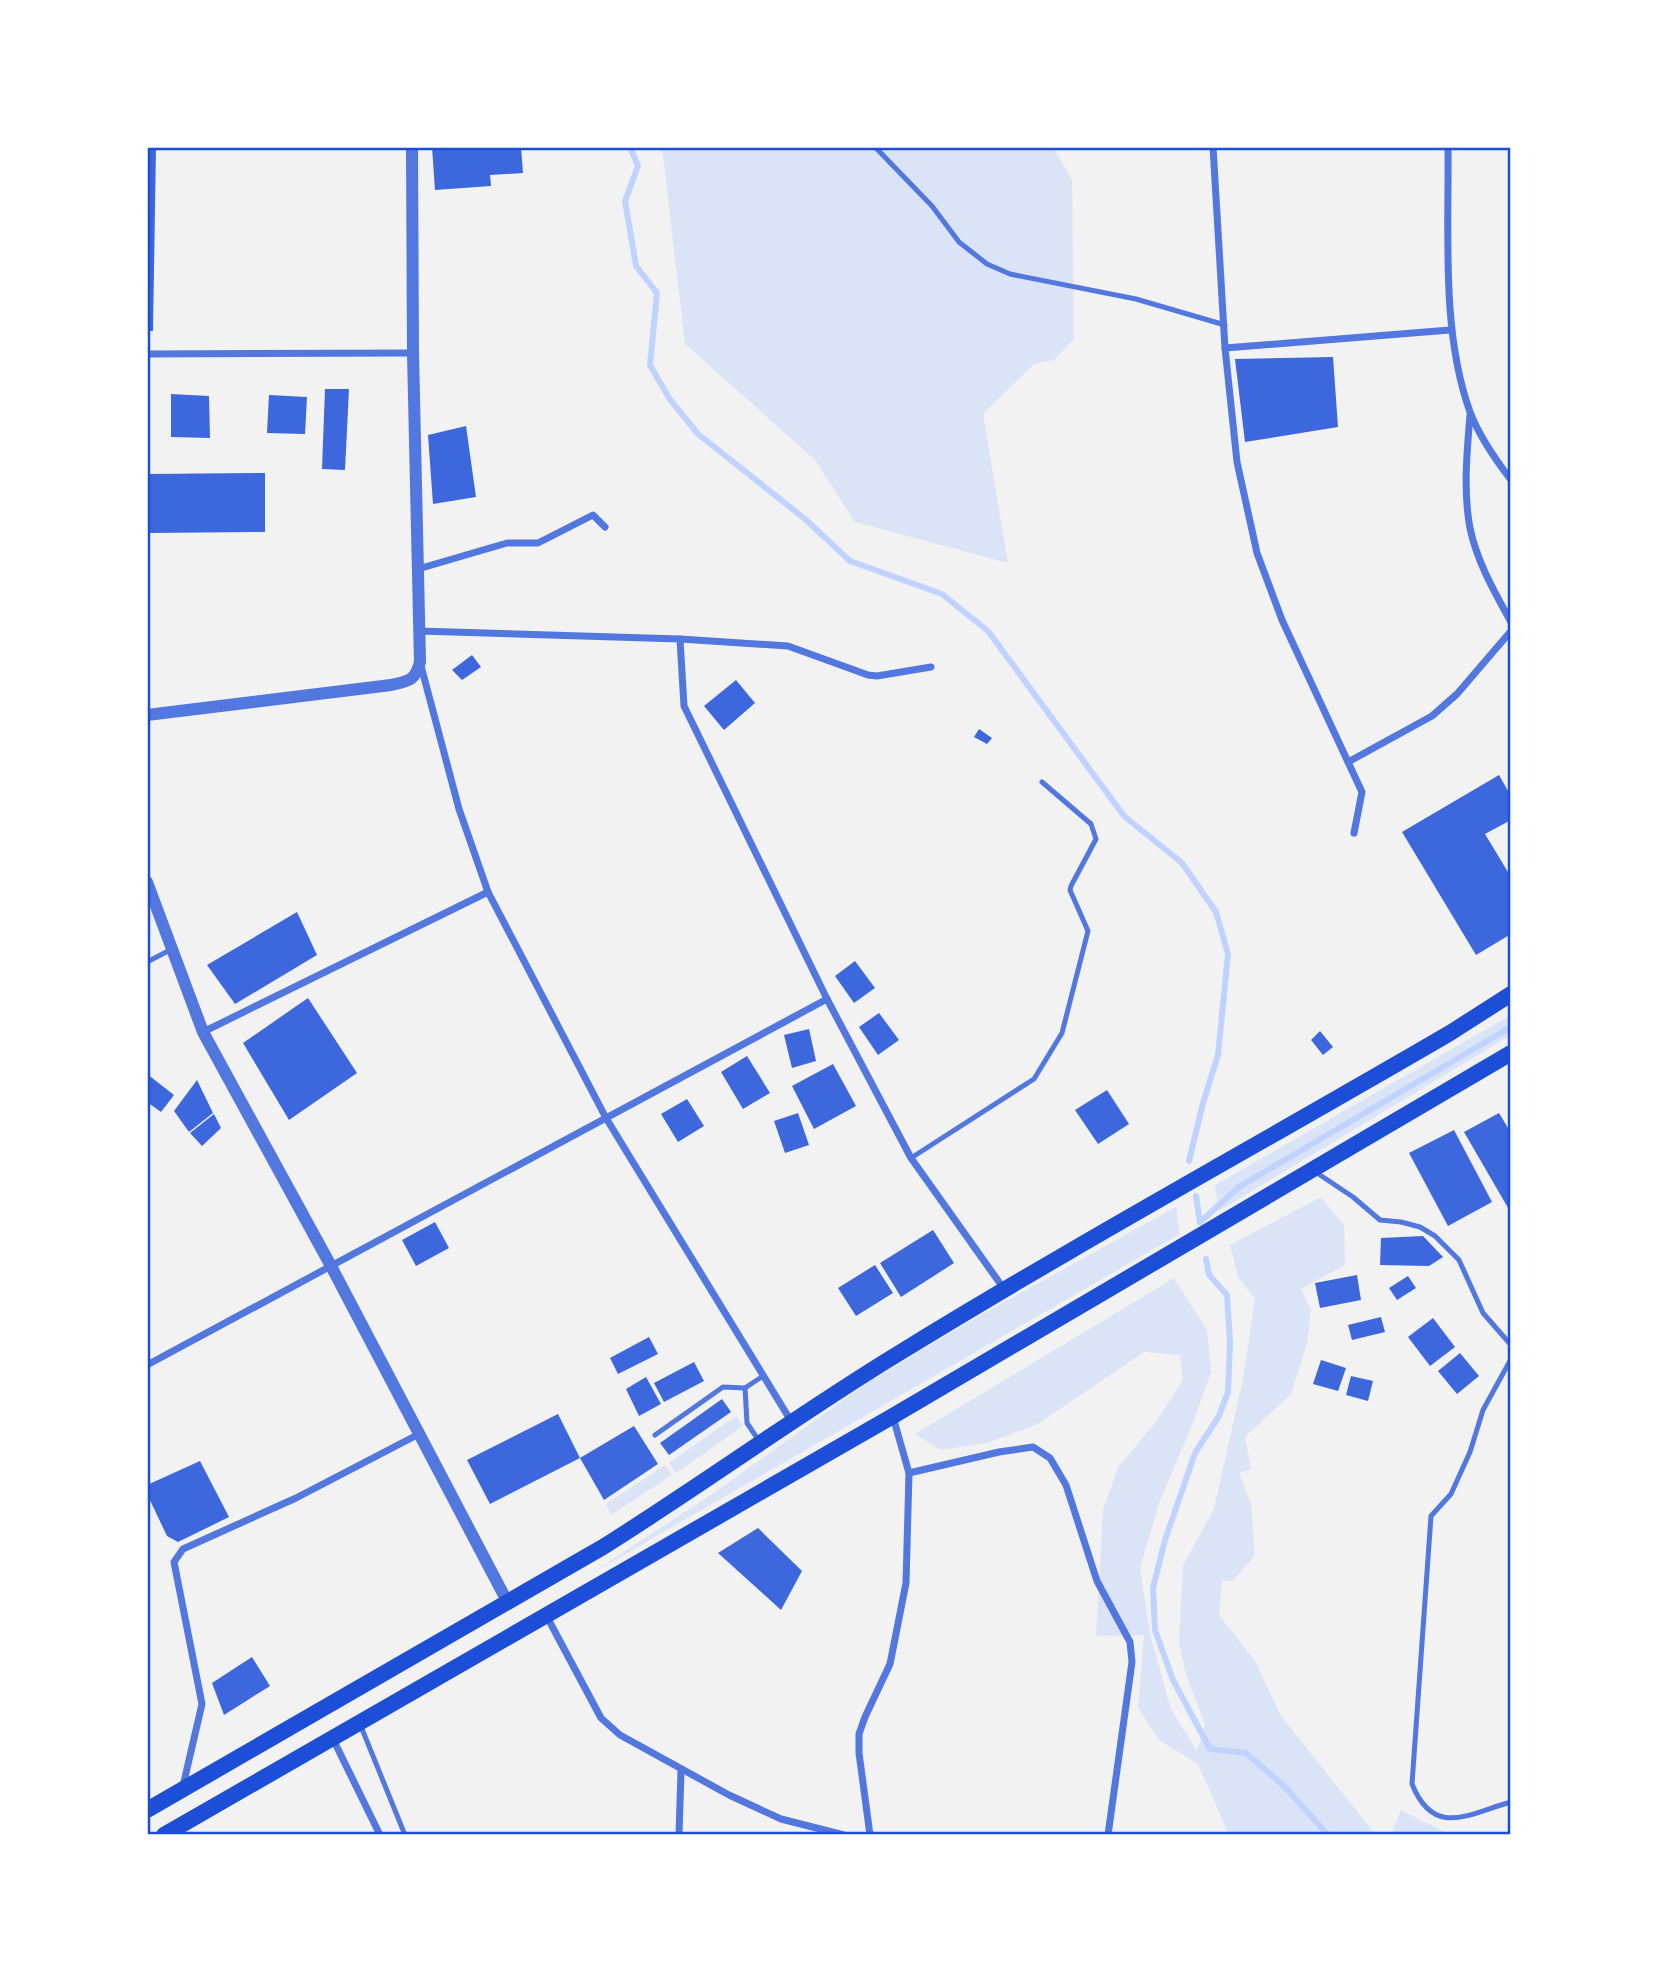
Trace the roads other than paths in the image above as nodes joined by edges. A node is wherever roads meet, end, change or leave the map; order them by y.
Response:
1 (412, 147) edge
2 (875, 147) edge
3 (1213, 147) edge
4 (1448, 147) edge
5 (1225, 325) junction
6 (1450, 330) junction
7 (1225, 348) junction
8 (413, 353) junction
9 (147, 355) edge
10 (1470, 412) junction
11 (1511, 480) edge
12 (604, 527) dead end
13 (418, 569) junction
14 (1511, 622) edge
15 (419, 631) junction
16 (1511, 631) edge
17 (680, 639) junction
18 (420, 662) junction
19 (932, 667) dead end
20 (147, 715) edge
21 (1348, 762) junction
22 (1042, 782) dead end
23 (1354, 833) dead end
24 (147, 882) edge
25 (488, 892) junction
26 (173, 948) junction
27 (147, 962) edge
28 (1511, 994) edge
29 (827, 999) junction
30 (203, 1032) junction
31 (1511, 1053) edge
32 (606, 1118) junction
33 (911, 1158) junction
34 (1314, 1171) junction
35 (331, 1266) junction
36 (1004, 1290) junction
37 (1511, 1345) edge
38 (1511, 1359) edge
39 (147, 1365) edge
40 (763, 1376) junction
41 (745, 1388) junction
42 (893, 1416) junction
43 (791, 1421) junction
44 (419, 1434) junction
45 (655, 1435) dead end
46 (760, 1442) junction
47 (909, 1473) junction
48 (508, 1603) junction
49 (545, 1615) junction
50 (360, 1724) junction
51 (333, 1739) junction
52 (681, 1770) junction
53 (182, 1790) junction
54 (1511, 1802) edge
55 (147, 1810) edge
56 (164, 1835) edge
57 (380, 1835) edge
58 (405, 1835) edge
59 (679, 1835) edge
60 (844, 1835) edge
61 (870, 1835) edge
62 (1108, 1835) edge

1 - 8 street
2 - 5 lane
3 - 5 street
4 - 6 street
5 - 7 street
6 - 7 street
6 - 10 street
7 - 21 street
8 - 9 street
8 - 13 street
10 - 11 street
10 - 14 street
12 - 13 street
13 - 15 street
15 - 17 street
15 - 18 street
16 - 21 street
17 - 19 street
17 - 29 street
18 - 20 street
18 - 25 street
21 - 23 street
22 - 33 lane
24 - 26 street
25 - 30 street
25 - 32 street
26 - 27 lane
26 - 30 street
28 - 36 main road
29 - 32 street
29 - 33 street
30 - 35 street
31 - 34 main road
32 - 35 street
32 - 40 street
33 - 36 street
34 - 37 lane
34 - 42 main road
35 - 39 street
35 - 44 street
36 - 43 main road
38 - 54 lane
40 - 41 lane
40 - 43 street
41 - 45 lane
41 - 46 lane
42 - 47 street
42 - 49 main road
43 - 46 main road
44 - 48 street
44 - 53 street
46 - 48 main road
47 - 61 street
47 - 62 street
48 - 53 main road
49 - 50 main road
49 - 52 street
50 - 51 main road
50 - 58 lane
51 - 56 main road
51 - 57 street
52 - 59 street
52 - 60 street
53 - 55 main road

